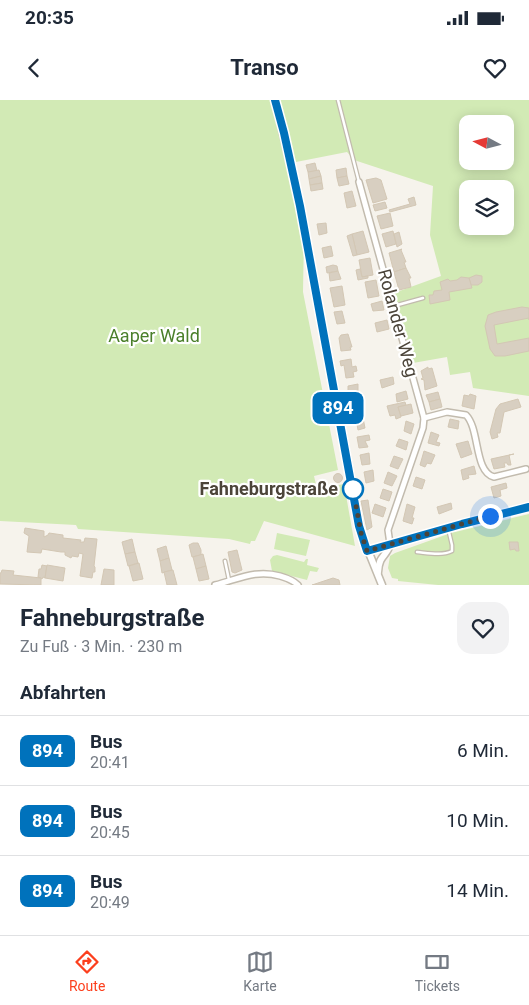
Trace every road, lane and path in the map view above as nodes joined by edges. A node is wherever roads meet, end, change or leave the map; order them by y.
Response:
1 (275, 100) edge
2 (338, 100) edge
3 (359, 182) joint
4 (423, 298) dead end
5 (393, 306) junction
6 (424, 418) junction
7 (526, 469) dead end
8 (529, 507) edge
9 (448, 528) junction
10 (390, 544) junction
11 (367, 551) junction
12 (417, 552) dead end
13 (225, 561) dead end
14 (378, 574) junction
15 (230, 581) junction
16 (215, 585) edge
17 (298, 585) edge
18 (382, 585) edge

1 - 11 street
2 - 3 lane, Rolander Weg
3 - 5 street, Rolander Weg
4 - 5 lane
5 - 6 street, Rolander Weg
6 - 7 street
6 - 10 street, Rolander Weg
8 - 9 street
9 - 10 street
9 - 12 lane
10 - 11 street
10 - 14 street
11 - 14 street
13 - 15 lane
14 - 18 street
15 - 16 street
15 - 17 street

